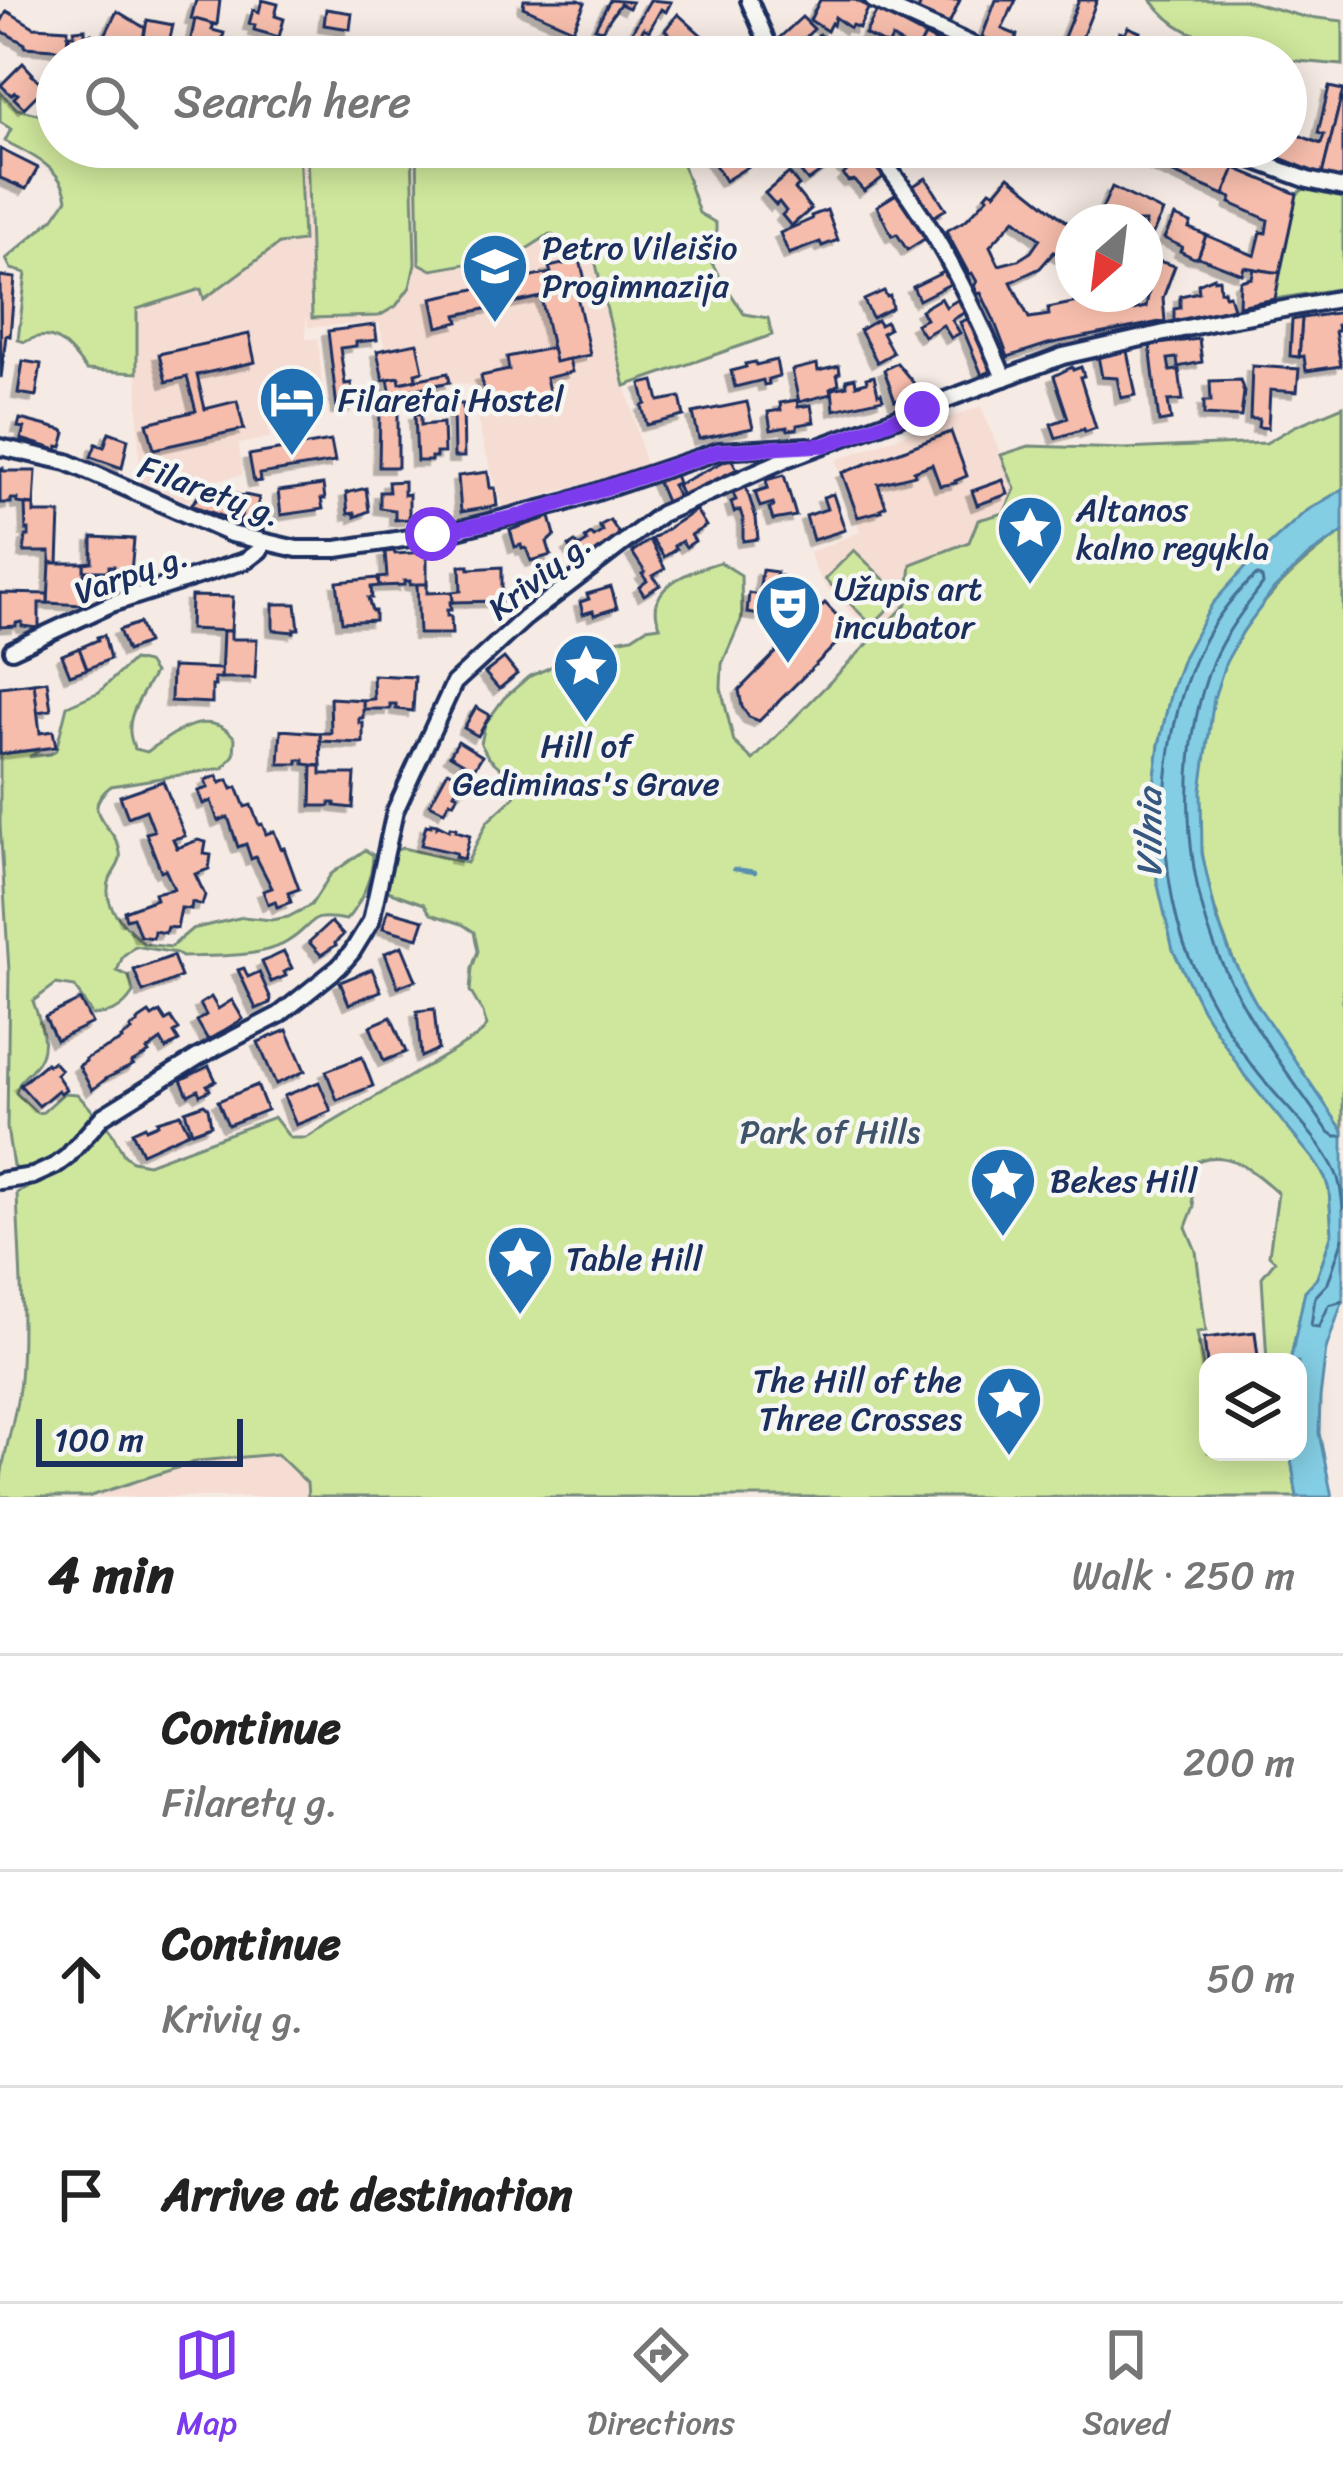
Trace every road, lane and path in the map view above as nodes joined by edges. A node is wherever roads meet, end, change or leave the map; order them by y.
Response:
1 (749, 0) edge
2 (872, 0) edge
3 (765, 36) edge
4 (952, 36) edge
5 (887, 168) edge
6 (1275, 168) edge
7 (1343, 188) edge
8 (1343, 298) edge
9 (1004, 378) junction
10 (825, 445) junction
11 (0, 447) edge
12 (744, 450) junction
13 (752, 473) junction
14 (262, 542) junction
15 (12, 650) dead end
16 (0, 1181) edge

1 - 3 street
2 - 4 street
5 - 9 street
6 - 7 street
8 - 9 street, Krivių g.
9 - 10 street, Krivių g.
10 - 12 street, Filaretų g.
10 - 13 street, Krivių g.
11 - 14 street, Filaretų g.
12 - 13 street
12 - 14 street, Filaretų g.
13 - 16 street, Krivių g.
14 - 15 street, Varpų g.

